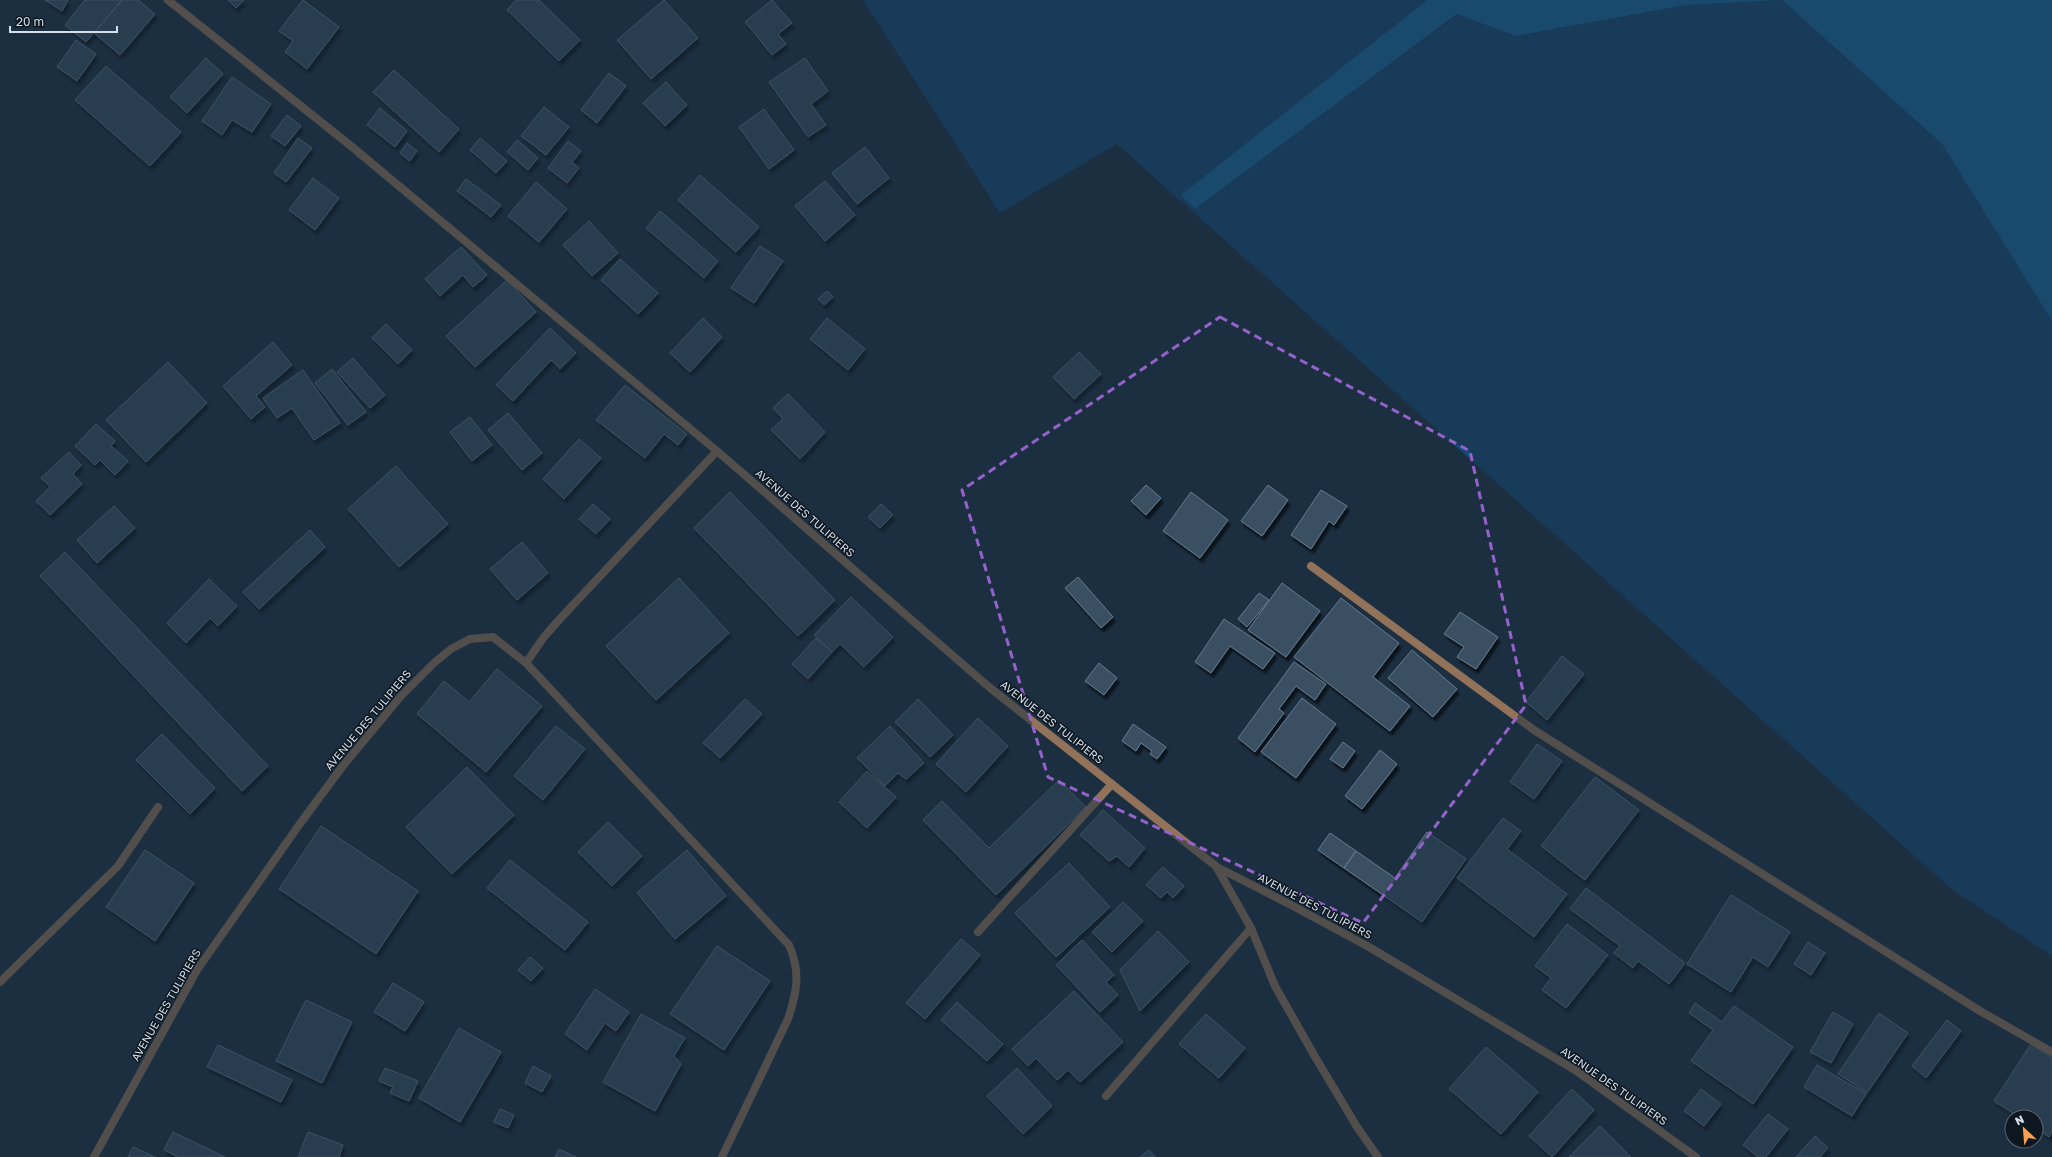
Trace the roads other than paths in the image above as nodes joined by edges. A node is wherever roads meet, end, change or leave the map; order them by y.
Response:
1 (168, 0) edge
2 (717, 451) junction
3 (1311, 566) dead end
4 (526, 663) junction
5 (1112, 784) junction
6 (158, 807) dead end
7 (1217, 867) junction
8 (1251, 928) junction
9 (978, 932) dead end
10 (0, 982) edge
11 (2052, 1052) edge
12 (1106, 1096) dead end
13 (94, 1157) edge
14 (722, 1157) edge
15 (1378, 1157) edge
16 (1696, 1157) edge

1 - 2 street, AVENUE DES TULIPIERS
2 - 4 street
2 - 5 street, AVENUE DES TULIPIERS
3 - 11 street
4 - 13 street, AVENUE DES TULIPIERS
4 - 14 street, AVENUE DES TULIPIERS
5 - 7 street, AVENUE DES TULIPIERS
5 - 9 street
6 - 10 street
7 - 8 street
7 - 16 street, AVENUE DES TULIPIERS
8 - 12 street
8 - 15 street

